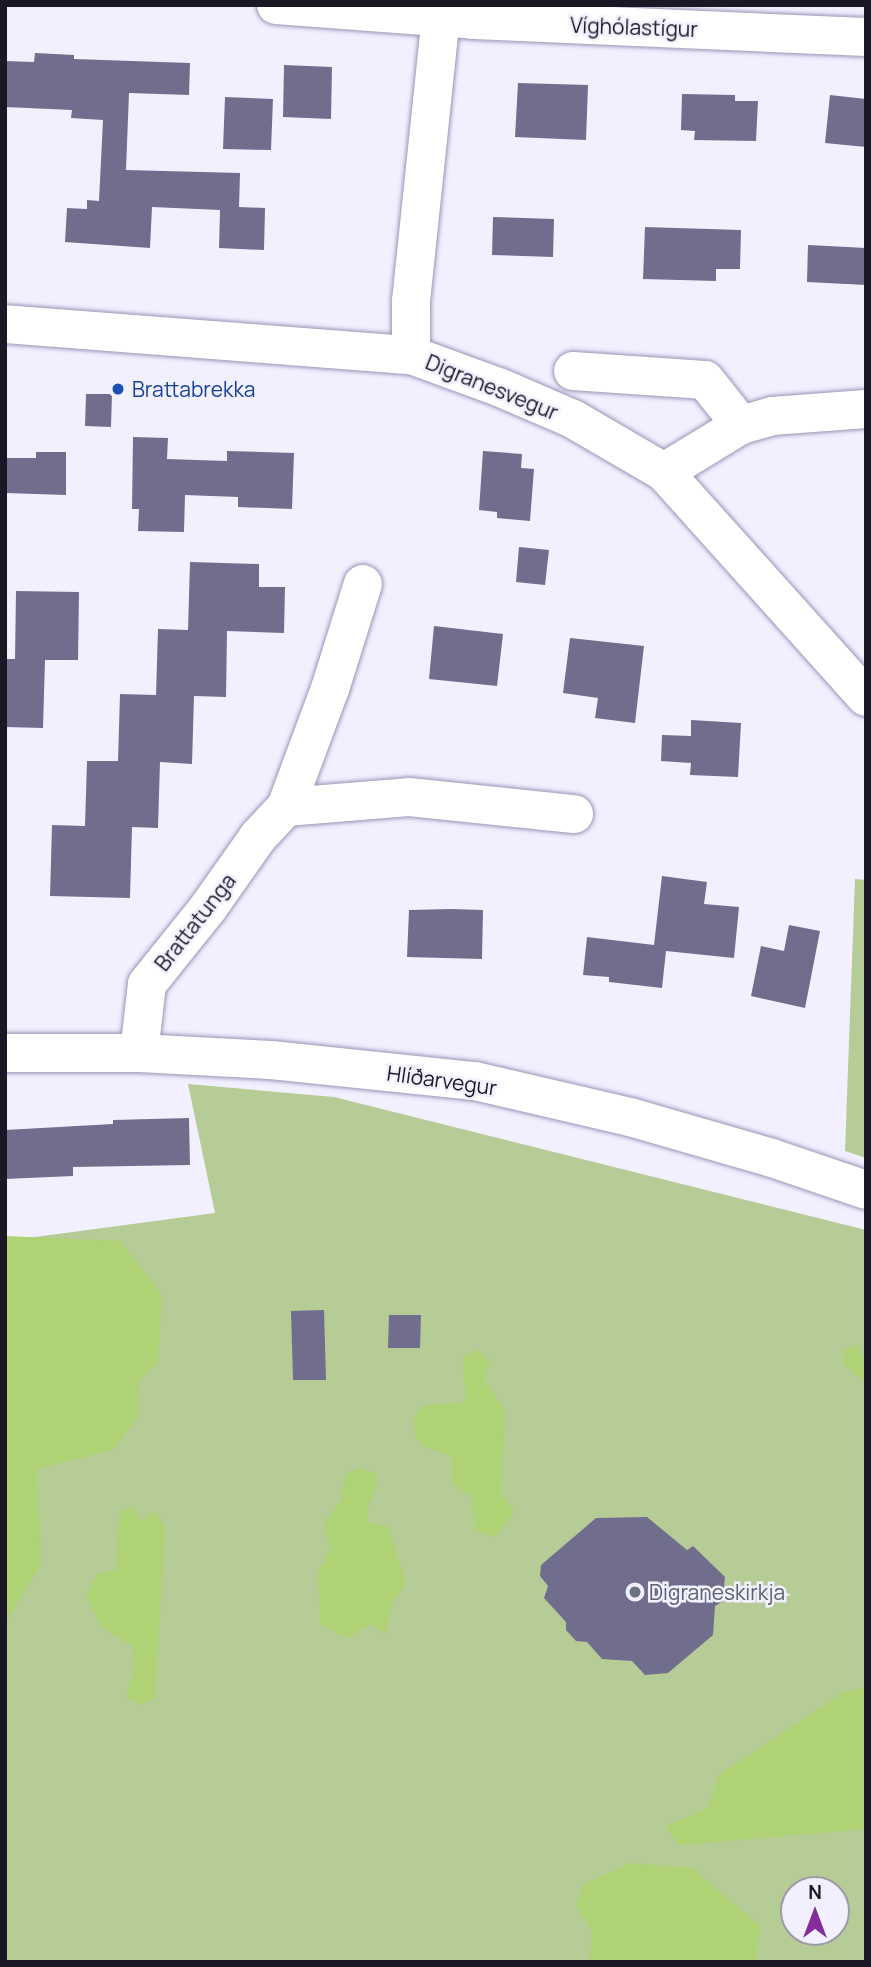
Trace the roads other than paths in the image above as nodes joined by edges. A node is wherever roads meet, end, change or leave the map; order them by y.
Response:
1 (276, 5) edge
2 (442, 12) edge
3 (866, 37) edge
4 (5, 324) edge
5 (411, 355) junction
6 (573, 371) dead end
7 (866, 409) edge
8 (741, 425) junction
9 (664, 472) junction
10 (363, 584) dead end
11 (866, 697) edge
12 (286, 807) junction
13 (574, 814) dead end
14 (5, 1053) edge
15 (139, 1053) junction
16 (866, 1190) edge

1 - 2 street, Víghólastígur
2 - 3 street, Víghólastígur
2 - 5 street
4 - 5 street, Digranesvegur
5 - 9 street, Digranesvegur
6 - 8 street
7 - 8 street
8 - 9 street
9 - 11 street, Digranesvegur
10 - 12 street, Brattatunga
12 - 13 street
12 - 15 street, Brattatunga
14 - 15 street, Hlíðarvegur
15 - 16 street, Hlíðarvegur

